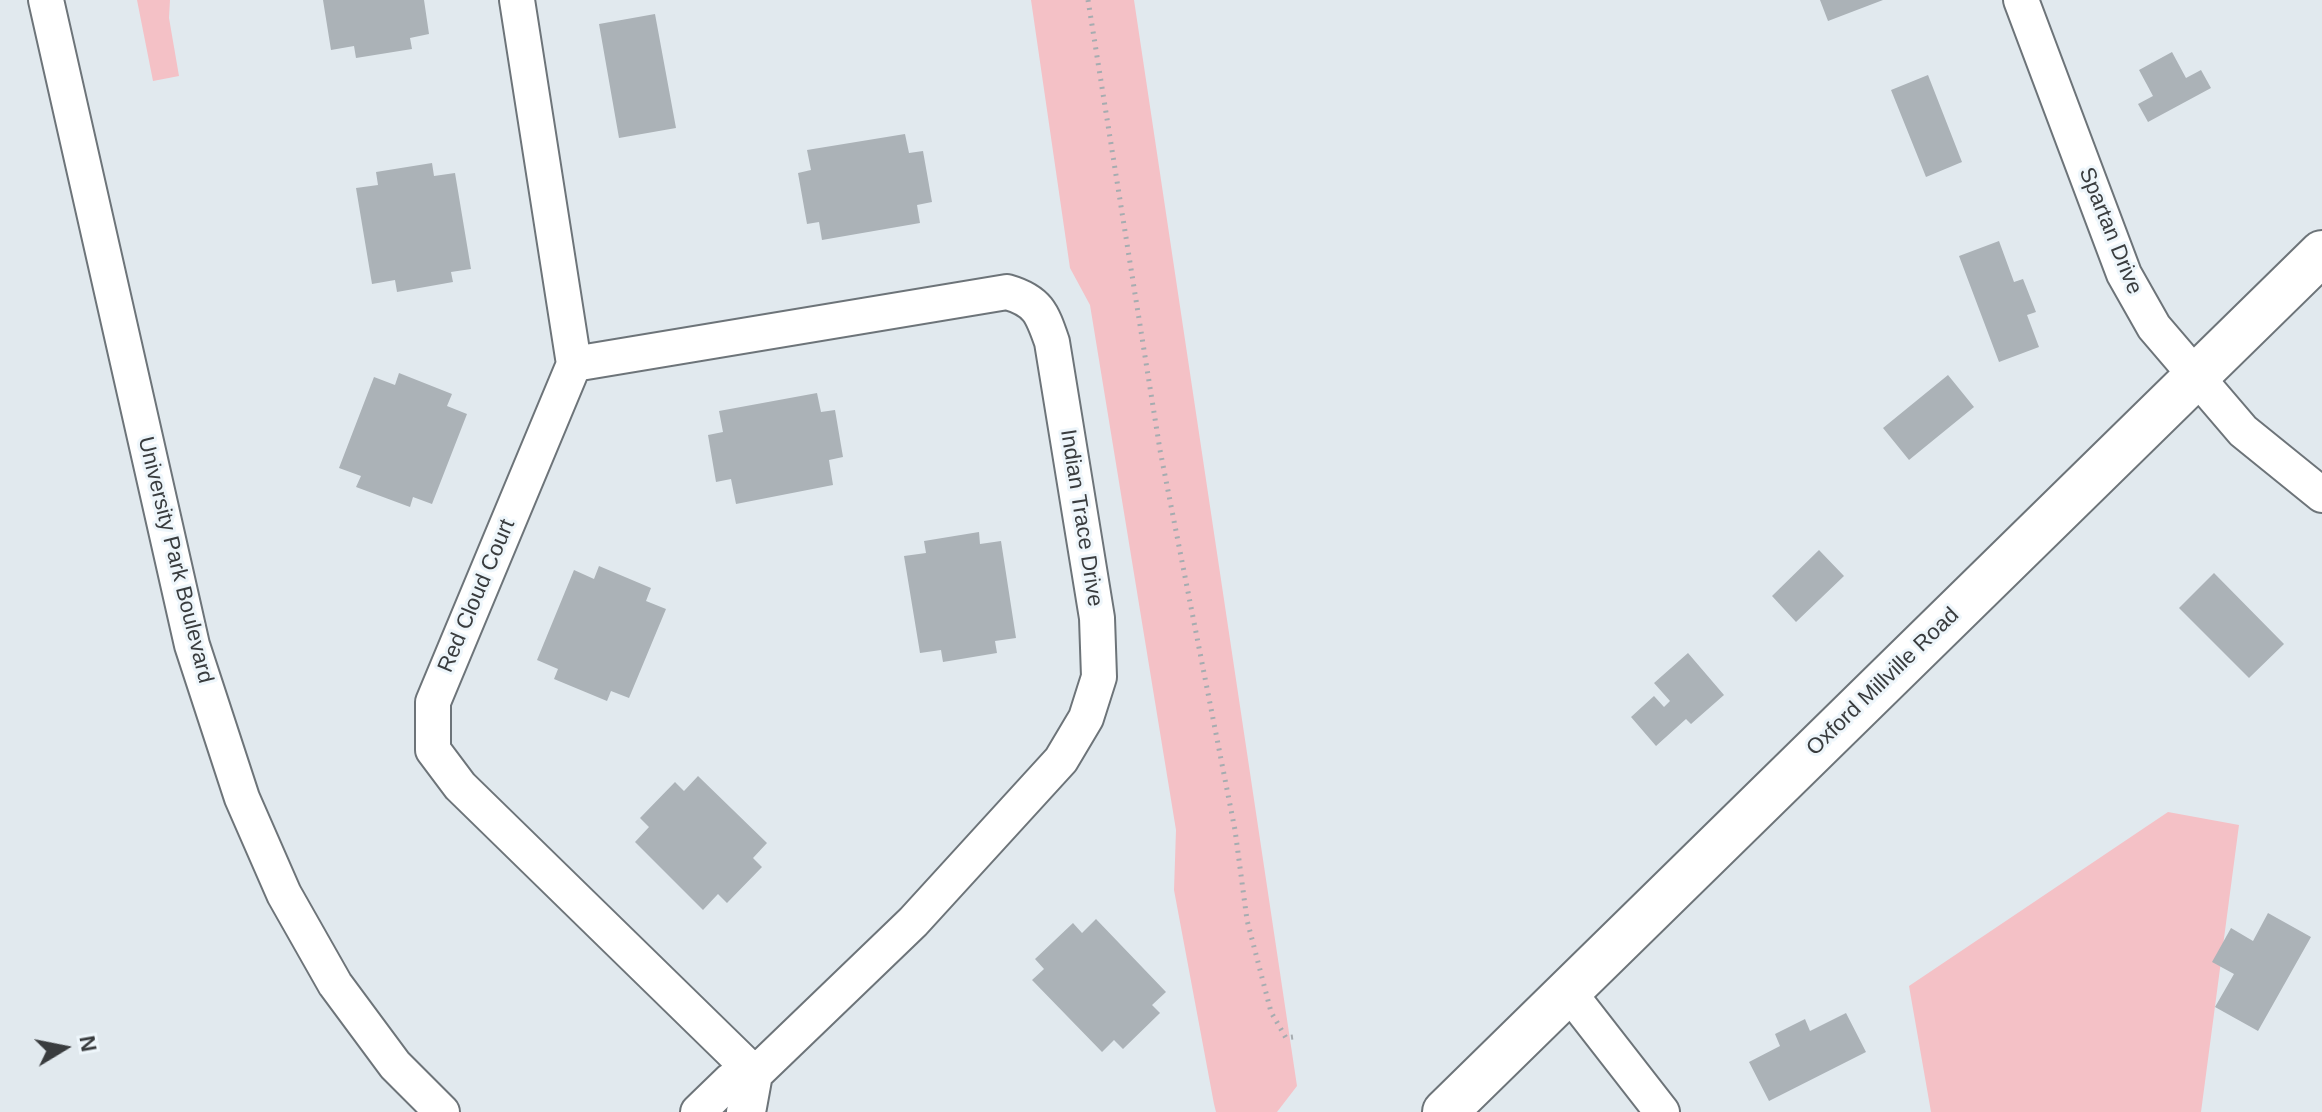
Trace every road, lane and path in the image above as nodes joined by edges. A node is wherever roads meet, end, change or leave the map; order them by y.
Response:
1 (46, 0) edge
2 (517, 0) edge
3 (1088, 0) edge
4 (2021, 0) edge
5 (2322, 253) edge
6 (574, 364) junction
7 (2194, 376) junction
8 (2322, 495) edge
9 (1567, 990) junction
10 (1293, 1037) dead end
11 (755, 1074) junction
12 (442, 1112) edge
13 (698, 1112) edge
14 (744, 1112) edge
15 (1445, 1112) edge
16 (1662, 1112) edge

1 - 12 street, University Park Boulevard
2 - 6 street
3 - 10 path
4 - 7 street, Spartan Drive
5 - 7 highway, Oxford Millville Road
6 - 11 street, Red Cloud Court
6 - 11 street, Indian Trace Drive
7 - 8 street, Spartan Drive
7 - 9 highway, Oxford Millville Road
9 - 15 highway, Oxford Millville Road
9 - 16 street
11 - 13 street, Indian Trace Drive
11 - 14 street

